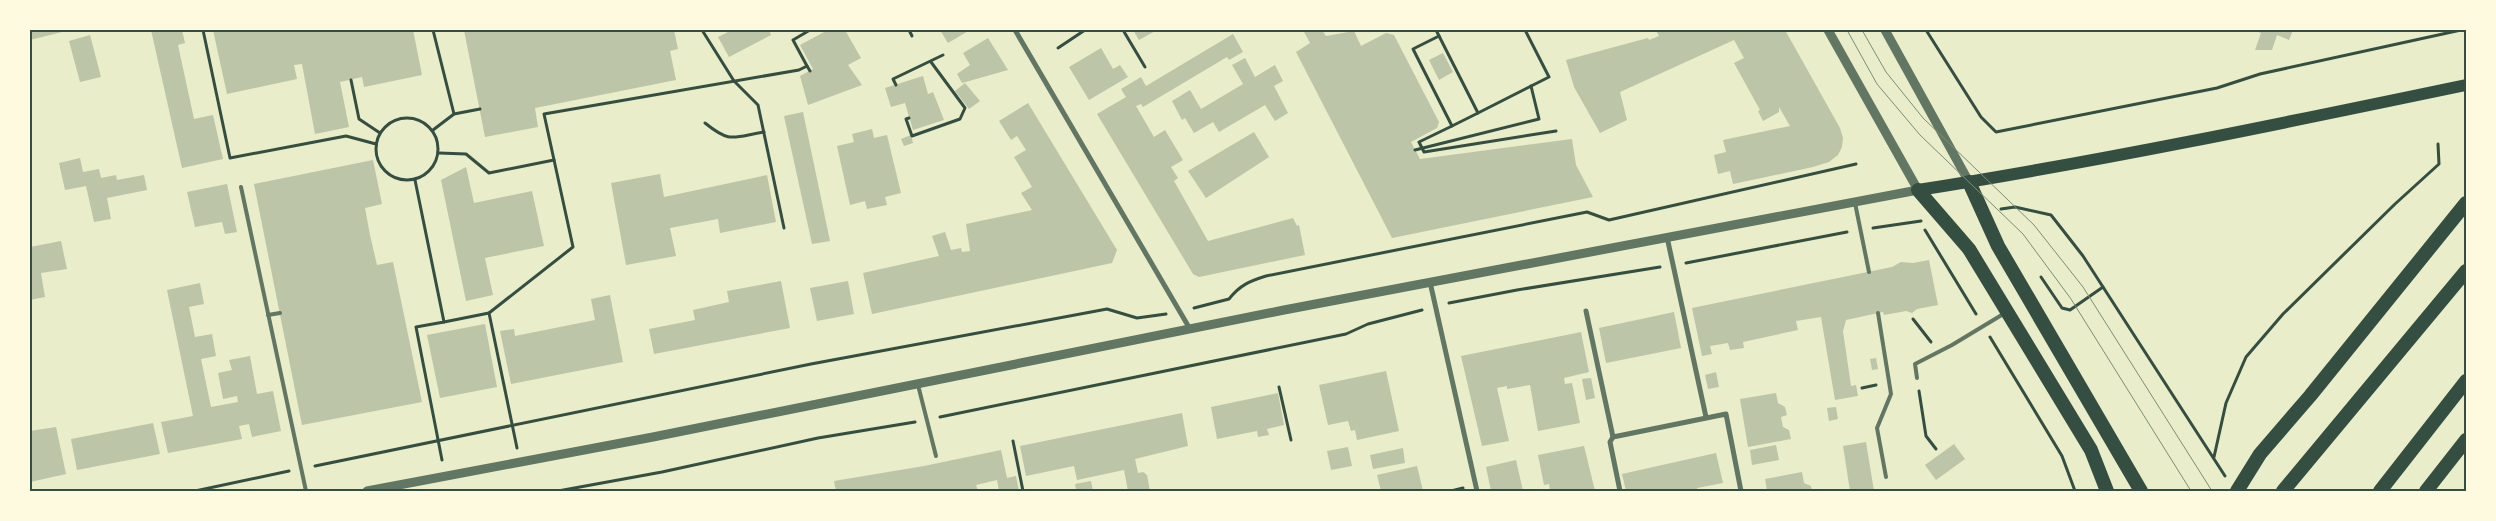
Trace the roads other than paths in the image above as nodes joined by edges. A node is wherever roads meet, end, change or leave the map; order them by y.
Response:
1 (1015, 30) edge
2 (1828, 30) edge
3 (1885, 30) edge
4 (2466, 85) edge
5 (1969, 182) junction
6 (241, 187) dead end
7 (1918, 190) junction
8 (1854, 202) junction
9 (2466, 203) edge
10 (1667, 237) junction
11 (2466, 271) edge
12 (1869, 272) dead end
13 (1430, 282) junction
14 (1586, 311) dead end
15 (2007, 312) junction
16 (280, 313) dead end
17 (1878, 313) dead end
18 (268, 315) junction
19 (1190, 329) junction
20 (1917, 378) road end
21 (2466, 380) edge
22 (918, 383) junction
23 (1706, 418) junction
24 (1612, 437) junction
25 (2466, 440) edge
26 (936, 456) dead end
27 (1886, 477) dead end
28 (2233, 487) edge
29 (306, 491) edge
30 (367, 491) edge
31 (1477, 491) edge
32 (1620, 491) edge
33 (1741, 491) edge
34 (2107, 491) edge
35 (2140, 491) edge
36 (2283, 491) edge
37 (2380, 491) edge
38 (2426, 491) edge

1 - 19 street
2 - 7 street
3 - 5 street
4 - 5 main road
5 - 7 main road
5 - 35 highway
6 - 18 lane
7 - 8 street
7 - 15 highway
8 - 10 street
8 - 12 lane
9 - 28 highway
10 - 13 street
10 - 23 street
11 - 36 highway
13 - 19 street
13 - 31 street
14 - 24 street
15 - 20 lane
15 - 34 highway
16 - 18 lane
17 - 27 lane
18 - 29 lane
19 - 22 street
21 - 37 highway
22 - 26 lane
22 - 30 street
23 - 24 street
23 - 33 street
24 - 32 street
25 - 38 highway

